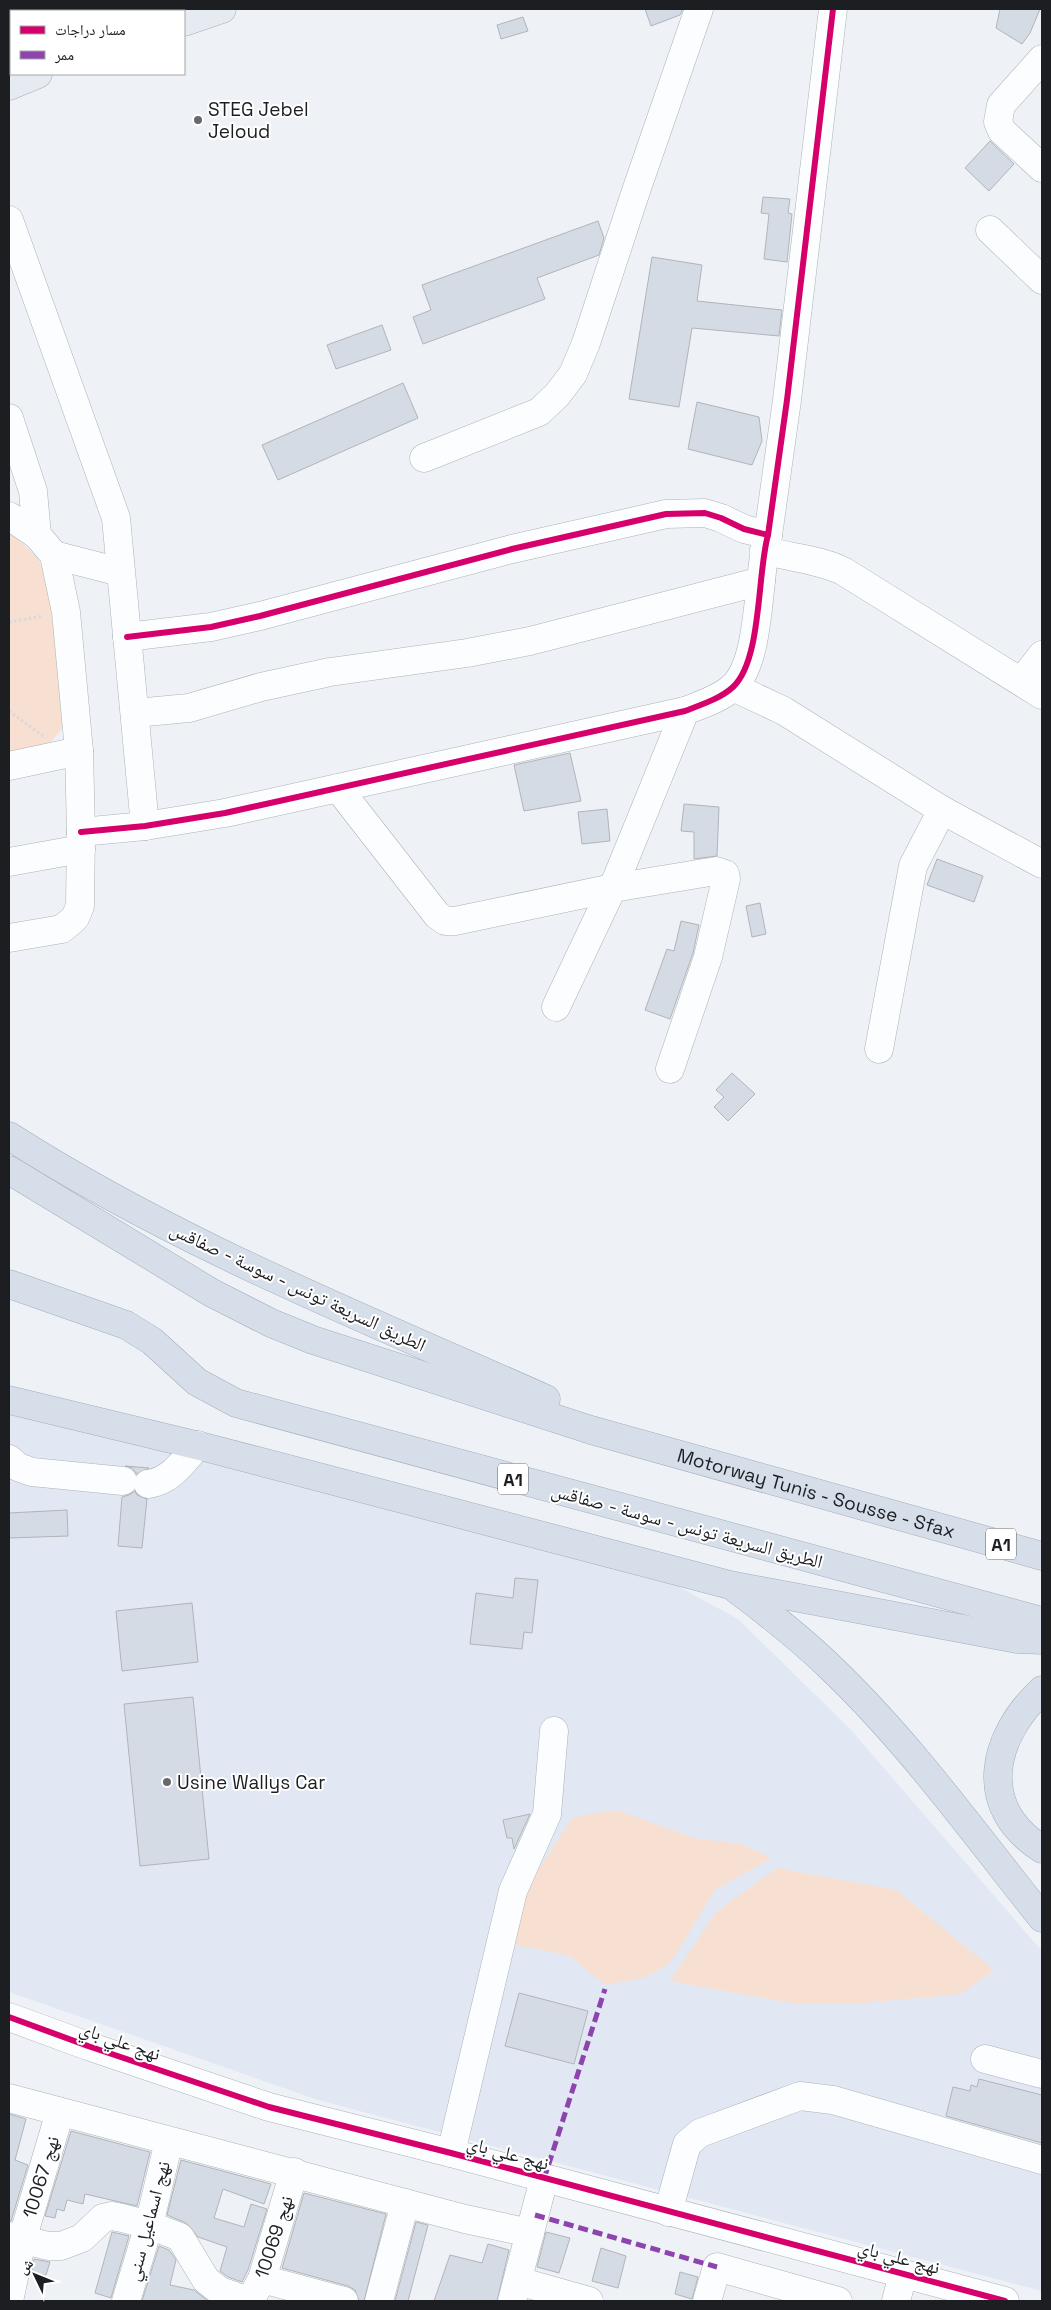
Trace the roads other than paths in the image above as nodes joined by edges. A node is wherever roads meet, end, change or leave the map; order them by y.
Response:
1 (222, 9) edge
2 (699, 9) edge
3 (833, 9) edge
4 (185, 22) edge
5 (1042, 59) edge
6 (1042, 168) edge
7 (9, 220) edge
8 (990, 230) dead end
9 (1042, 280) edge
10 (9, 418) edge
11 (424, 458) dead end
12 (9, 516) edge
13 (766, 542) junction
14 (45, 545) junction
15 (120, 572) junction
16 (761, 581) junction
17 (127, 636) junction
18 (1042, 655) edge
19 (733, 687) junction
20 (1032, 688) edge
21 (685, 712) junction
22 (135, 713) junction
23 (71, 753) junction
24 (9, 766) edge
25 (338, 788) junction
26 (942, 810) junction
27 (145, 826) junction
28 (81, 840) junction
29 (9, 862) edge
30 (1042, 864) edge
31 (613, 888) junction
32 (9, 938) edge
33 (556, 1007) dead end
34 (879, 1049) dead end
35 (670, 1069) dead end
36 (9, 1136) edge
37 (9, 1170) edge
38 (9, 1284) edge
39 (9, 1400) edge
40 (591, 1430) junction
41 (198, 1445) junction
42 (9, 1459) edge
43 (1042, 1556) edge
44 (730, 1585) junction
45 (1042, 1621) edge
46 (1042, 1640) edge
47 (1042, 1690) edge
48 (554, 1732) dead end
49 (1042, 1849) edge
50 (1042, 1918) edge
51 (9, 2017) edge
52 (985, 2059) dead end
53 (1042, 2074) edge
54 (9, 2098) edge
55 (60, 2112) junction
56 (169, 2141) junction
57 (451, 2153) junction
58 (1042, 2160) edge
59 (294, 2172) junction
60 (544, 2178) junction
61 (405, 2202) junction
62 (668, 2212) junction
63 (148, 2225) junction
64 (530, 2233) junction
65 (15, 2238) edge
66 (903, 2274) junction
67 (515, 2291) edge
68 (254, 2294) edge
69 (9, 2301) edge
70 (126, 2301) edge
71 (344, 2301) edge
72 (379, 2301) edge
73 (590, 2301) edge
74 (707, 2301) edge
75 (838, 2301) edge
76 (896, 2301) edge
77 (1005, 2301) edge

1 - 4 main road
2 - 11 street
3 - 13 street
5 - 6 street
7 - 15 street
8 - 9 street
10 - 14 street
12 - 14 street
13 - 16 street
13 - 17 street
13 - 20 street
14 - 15 street
14 - 23 street
15 - 17 street
16 - 19 street
16 - 22 street
17 - 22 street
18 - 20 street
19 - 21 street
19 - 26 street
21 - 25 street
21 - 31 street
22 - 27 street
23 - 24 street
23 - 28 street
25 - 27 street
25 - 31 street
26 - 30 street
26 - 34 street
27 - 28 street
28 - 29 street
28 - 32 street
31 - 33 street
31 - 35 street
36 - 40 highway, الطريق السريعة تونس - سوسة - صفاقس / A1
37 - 40 highway, Motorway Tunis - Sousse - Sfax
38 - 45 highway, الطريق السريعة تونس - سوسة - صفاقس / A1
39 - 41 highway
40 - 43 highway, Motorway Tunis - Sousse - Sfax / A1
41 - 42 street
41 - 44 highway
44 - 46 highway
44 - 50 highway
47 - 49 highway
48 - 57 street
51 - 57 street, نهج علي باي
52 - 53 street
54 - 55 street
55 - 56 street
55 - 65 street, نهج 10067
56 - 59 street
56 - 63 street, نهج اسماعيل سني
57 - 60 street, نهج علي باي
58 - 62 street
59 - 61 street
59 - 68 street, نهج 10069
60 - 62 street, نهج علي باي
60 - 64 street
61 - 64 street
61 - 72 street
62 - 66 street, نهج علي باي
63 - 65 street
63 - 68 street
63 - 70 street, نهج اسماعيل سني
64 - 67 street
65 - 69 street, نهج 10067
66 - 76 street
66 - 77 street, نهج علي باي
67 - 73 street
68 - 71 street
74 - 75 street

